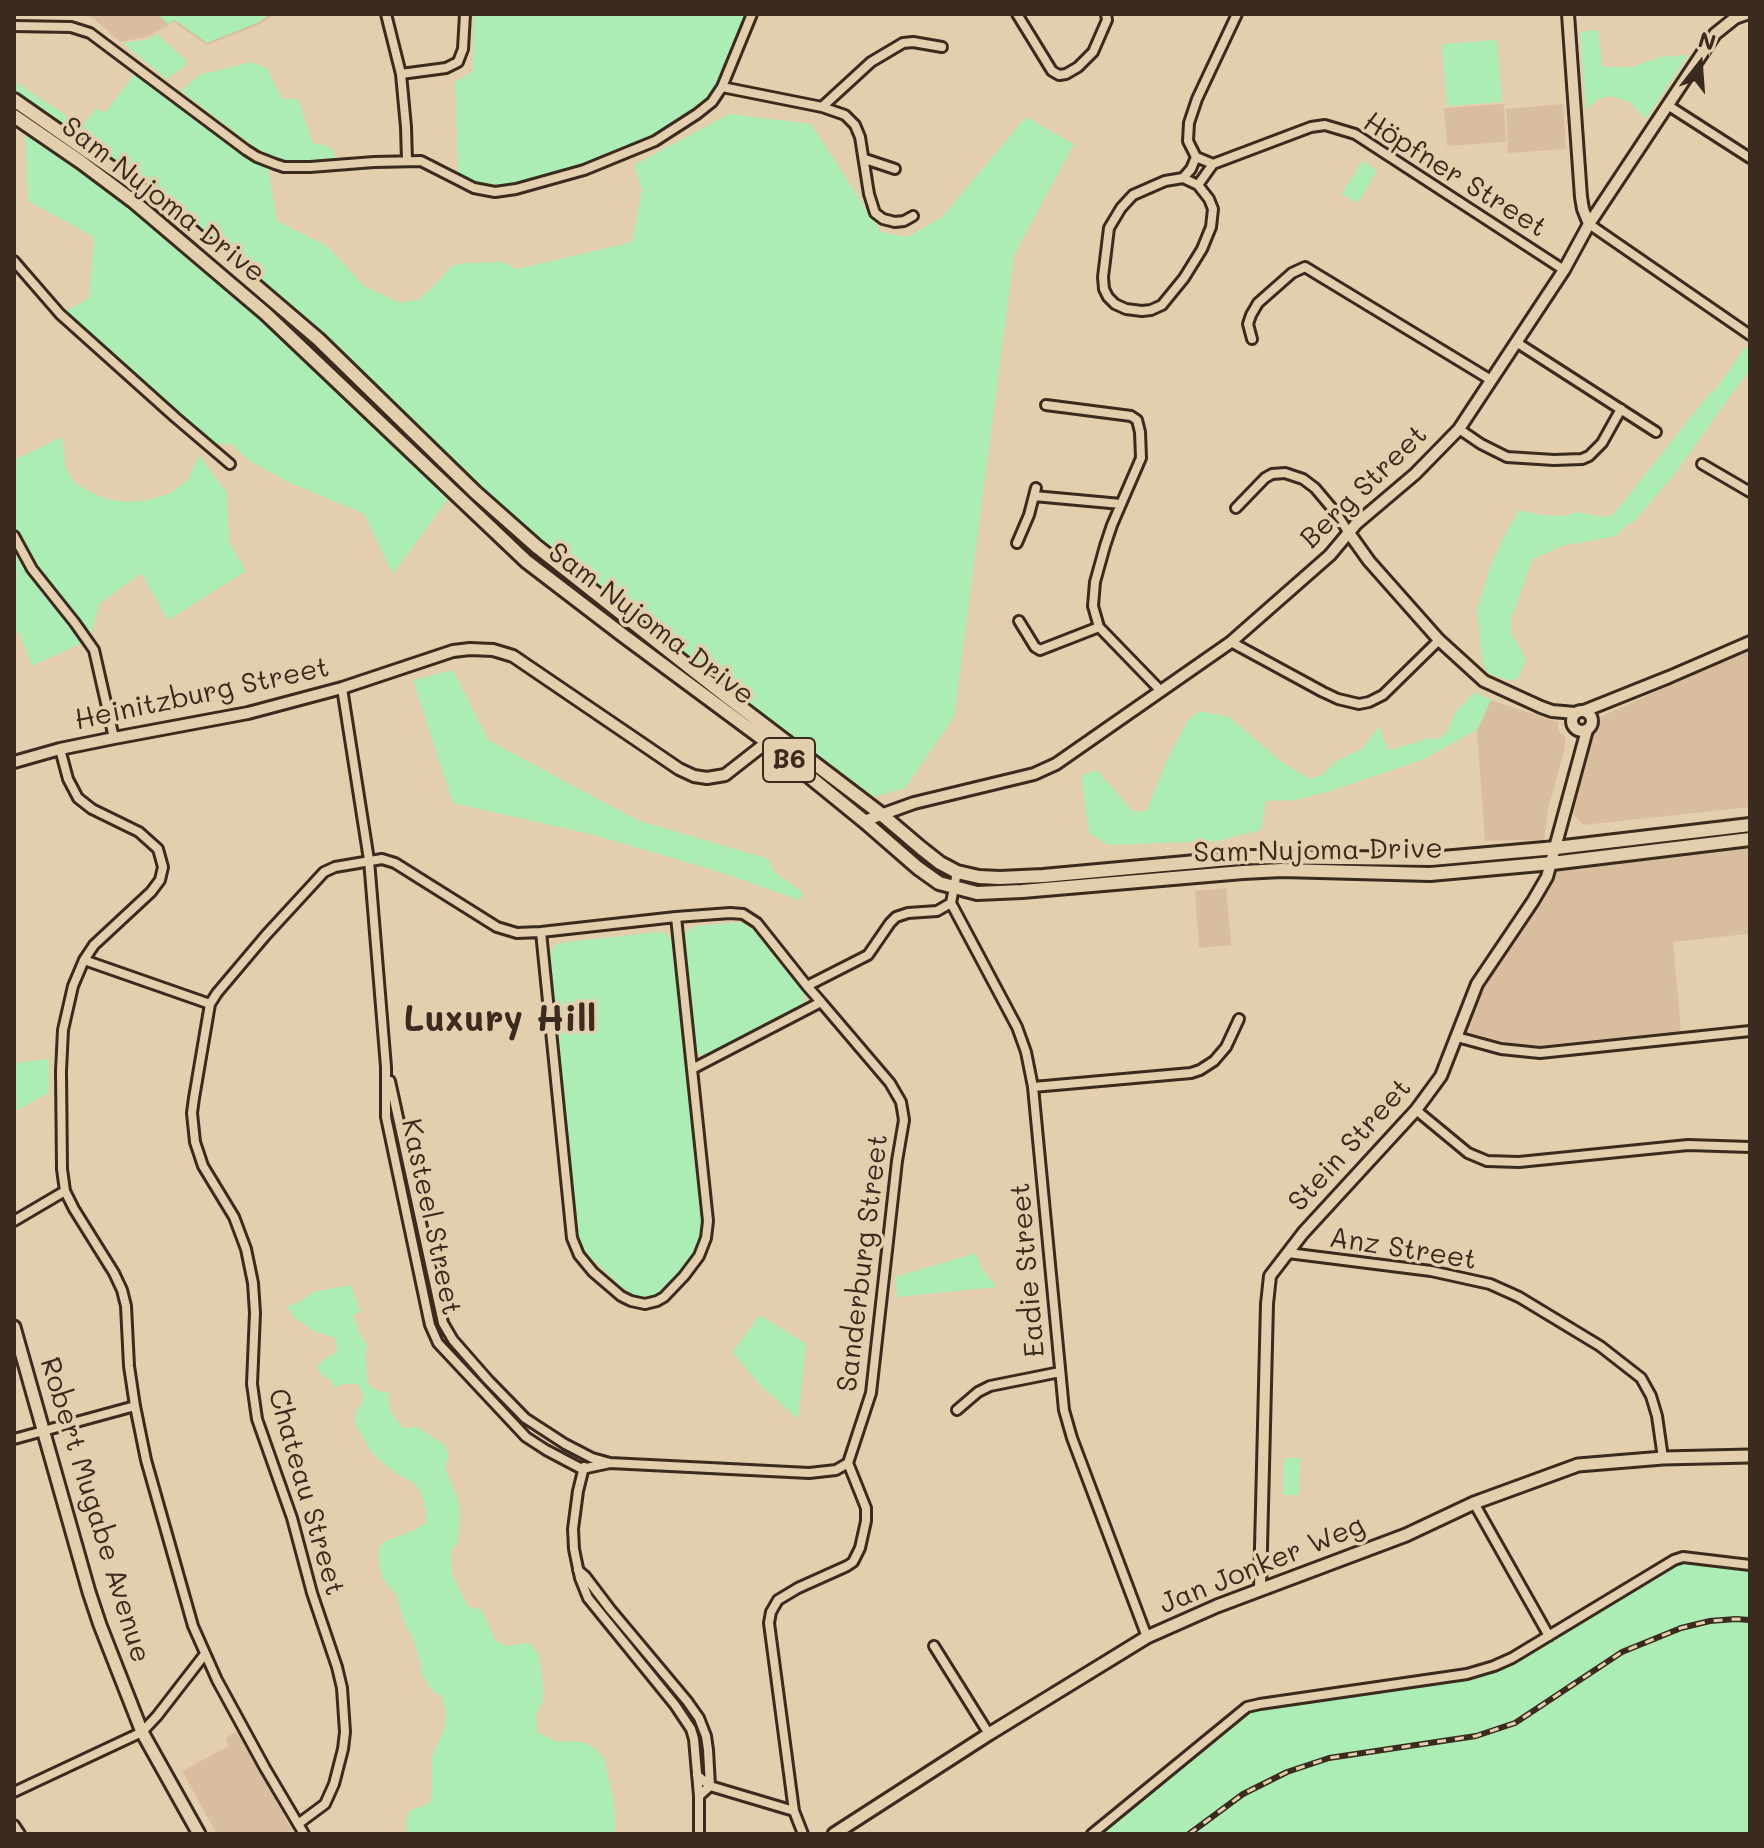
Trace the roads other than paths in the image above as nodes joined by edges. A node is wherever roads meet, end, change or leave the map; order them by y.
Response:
1 (386, 14) edge
2 (465, 14) edge
3 (752, 14) edge
4 (1017, 14) edge
5 (1106, 14) edge
6 (1237, 14) edge
7 (1568, 14) edge
8 (1746, 14) edge
9 (14, 26) edge
10 (942, 47) dead end
11 (401, 74) junction
12 (722, 87) junction
13 (14, 100) edge
14 (1669, 106) junction
15 (822, 107) junction
16 (14, 116) edge
17 (1196, 157) junction
18 (1750, 158) edge
19 (865, 159) junction
20 (407, 161) junction
21 (1213, 164) junction
22 (895, 169) dead end
23 (1183, 178) junction
24 (1198, 185) junction
25 (913, 216) dead end
26 (1589, 224) junction
27 (14, 261) edge
28 (1564, 270) junction
29 (1750, 335) edge
30 (1252, 339) dead end
31 (1516, 342) junction
32 (1491, 380) junction
33 (1046, 405) dead end
34 (1621, 409) junction
35 (1459, 429) junction
36 (1656, 432) dead end
37 (230, 464) dead end
38 (1702, 464) dead end
39 (1750, 492) edge
40 (1121, 504) junction
41 (1236, 508) dead end
42 (1349, 533) junction
43 (14, 536) edge
44 (1017, 543) dead end
45 (1019, 621) dead end
46 (1099, 627) junction
47 (1439, 640) junction
48 (1231, 642) junction
49 (1750, 642) edge
50 (342, 688) junction
51 (1161, 691) junction
52 (1580, 719) junction
53 (114, 738) junction
54 (772, 738) junction
55 (60, 749) junction
56 (1580, 756) junction
57 (14, 762) edge
58 (881, 814) junction
59 (864, 821) junction
60 (1750, 825) edge
61 (1750, 839) edge
62 (1556, 848) junction
63 (369, 860) junction
64 (1552, 863) junction
65 (957, 872) junction
66 (954, 888) junction
67 (951, 903) junction
68 (676, 917) junction
69 (541, 932) junction
70 (84, 960) junction
71 (807, 986) junction
72 (821, 1002) junction
73 (210, 1004) junction
74 (1239, 1019) dead end
75 (1750, 1031) edge
76 (1457, 1037) junction
77 (386, 1067) junction
78 (692, 1069) junction
79 (1033, 1087) junction
80 (1416, 1110) junction
81 (1750, 1147) edge
82 (65, 1191) junction
83 (14, 1221) edge
84 (1288, 1253) junction
85 (14, 1327) edge
86 (1060, 1372) junction
87 (135, 1406) junction
88 (957, 1410) dead end
89 (43, 1431) junction
90 (14, 1439) edge
91 (1750, 1456) edge
92 (592, 1458) junction
93 (1663, 1458) junction
94 (610, 1463) junction
95 (848, 1463) junction
96 (582, 1469) junction
97 (1474, 1503) junction
98 (1750, 1565) edge
99 (577, 1570) junction
100 (1260, 1588) junction
101 (1549, 1636) junction
102 (1147, 1637) junction
103 (934, 1646) dead end
104 (205, 1654) junction
105 (142, 1732) junction
106 (989, 1734) junction
107 (697, 1775) junction
108 (710, 1786) junction
109 (14, 1792) edge
110 (699, 1796) junction
111 (794, 1811) junction
112 (298, 1824) junction
113 (14, 1825) edge
114 (20, 1834) edge
115 (199, 1834) edge
116 (304, 1834) edge
117 (699, 1834) edge
118 (803, 1834) edge
119 (838, 1834) edge
120 (1092, 1834) edge

1 - 11 street
2 - 11 street
3 - 12 street
4 - 5 street
6 - 17 street
7 - 26 street
8 - 14 street, Berg Street
9 - 20 street
10 - 15 street
11 - 20 street
12 - 15 street
12 - 20 street
13 - 54 highway, Sam Nujoma Drive / B6
14 - 18 street
14 - 26 street, Berg Street
15 - 19 street
16 - 54 highway, Sam Nujoma Drive / B6
17 - 21 street
17 - 23 street
19 - 22 street
19 - 25 street
21 - 24 street
21 - 28 street, Höpfner Street
23 - 24 street
23 - 24 street
26 - 28 street, Berg Street
26 - 29 street
27 - 37 street
28 - 31 street, Berg Street
30 - 32 street
31 - 32 street, Berg Street
31 - 34 street
32 - 35 street, Berg Street
33 - 40 street
34 - 35 street
34 - 36 street
35 - 42 street, Berg Street
38 - 39 street
40 - 44 street
40 - 46 street
41 - 42 street
42 - 47 street
42 - 48 street, Berg Street
43 - 53 street
45 - 46 street
46 - 51 street
47 - 48 street
47 - 52 street
48 - 51 street, Berg Street
49 - 52 street
50 - 53 street, Heinitzburg Street
50 - 54 street, Heinitzburg Street
50 - 63 street, Kasteel Street
51 - 58 street, Berg Street
52 - 56 street, Stein Street
52 - 56 street, Stein Street
53 - 55 street, Heinitzburg Street
54 - 58 highway, Sam Nujoma Drive / B6
54 - 59 highway, Sam Nujoma Drive / B6
55 - 57 street, Heinitzburg Street
55 - 70 street
56 - 62 street, Stein Street
58 - 59 street, Berg Street
58 - 65 highway, Sam Nujoma Drive / B6
59 - 66 highway, Sam Nujoma Drive / B6
60 - 62 highway, Sam Nujoma Drive / B6
61 - 64 highway, Sam Nujoma Drive / B6
62 - 64 street, Stein Street
62 - 65 highway, Sam Nujoma Drive / B6
63 - 69 street
63 - 73 street, Chateau Street
63 - 77 street, Kasteel Street
64 - 66 highway, Sam Nujoma Drive / B6
64 - 76 street, Stein Street
65 - 66 street
66 - 67 street
67 - 71 street
67 - 79 street, Eadie Street
68 - 69 street
68 - 71 street, Sanderburg Street
68 - 78 street
69 - 78 street
70 - 73 street
70 - 82 street
71 - 72 street, Sanderburg Street
72 - 78 street
72 - 95 street, Sanderburg Street
73 - 112 street, Chateau Street
74 - 79 street
75 - 76 street
76 - 80 street, Stein Street
77 - 92 street, Kasteel Street
77 - 96 street, Kasteel Street
79 - 86 street, Eadie Street
80 - 81 street
80 - 84 street, Stein Street
82 - 83 street
82 - 87 street
84 - 93 street, Anz Street
84 - 100 street, Stein Street
85 - 89 main road, Robert Mugabe Avenue
86 - 88 street
86 - 102 street, Eadie Street
87 - 89 street
87 - 104 street
89 - 90 street
89 - 105 main road, Robert Mugabe Avenue
91 - 93 main road, Jan Jonker Weg
92 - 94 street, Kasteel Street
92 - 96 street
93 - 97 main road, Jan Jonker Weg
94 - 95 street, Kasteel Street
94 - 96 street, Kasteel Street
95 - 111 street
96 - 99 street
97 - 100 main road, Jan Jonker Weg
97 - 101 street
98 - 101 street
99 - 107 street
99 - 108 street
100 - 102 main road, Jan Jonker Weg
101 - 120 street
102 - 106 main road, Jan Jonker Weg
103 - 106 street
104 - 105 street
104 - 112 street
105 - 109 street
105 - 115 main road, Robert Mugabe Avenue
106 - 119 main road, Jan Jonker Weg
107 - 108 street
107 - 110 street
108 - 110 street
108 - 111 street
110 - 117 street
111 - 118 street
112 - 116 street
113 - 114 street

